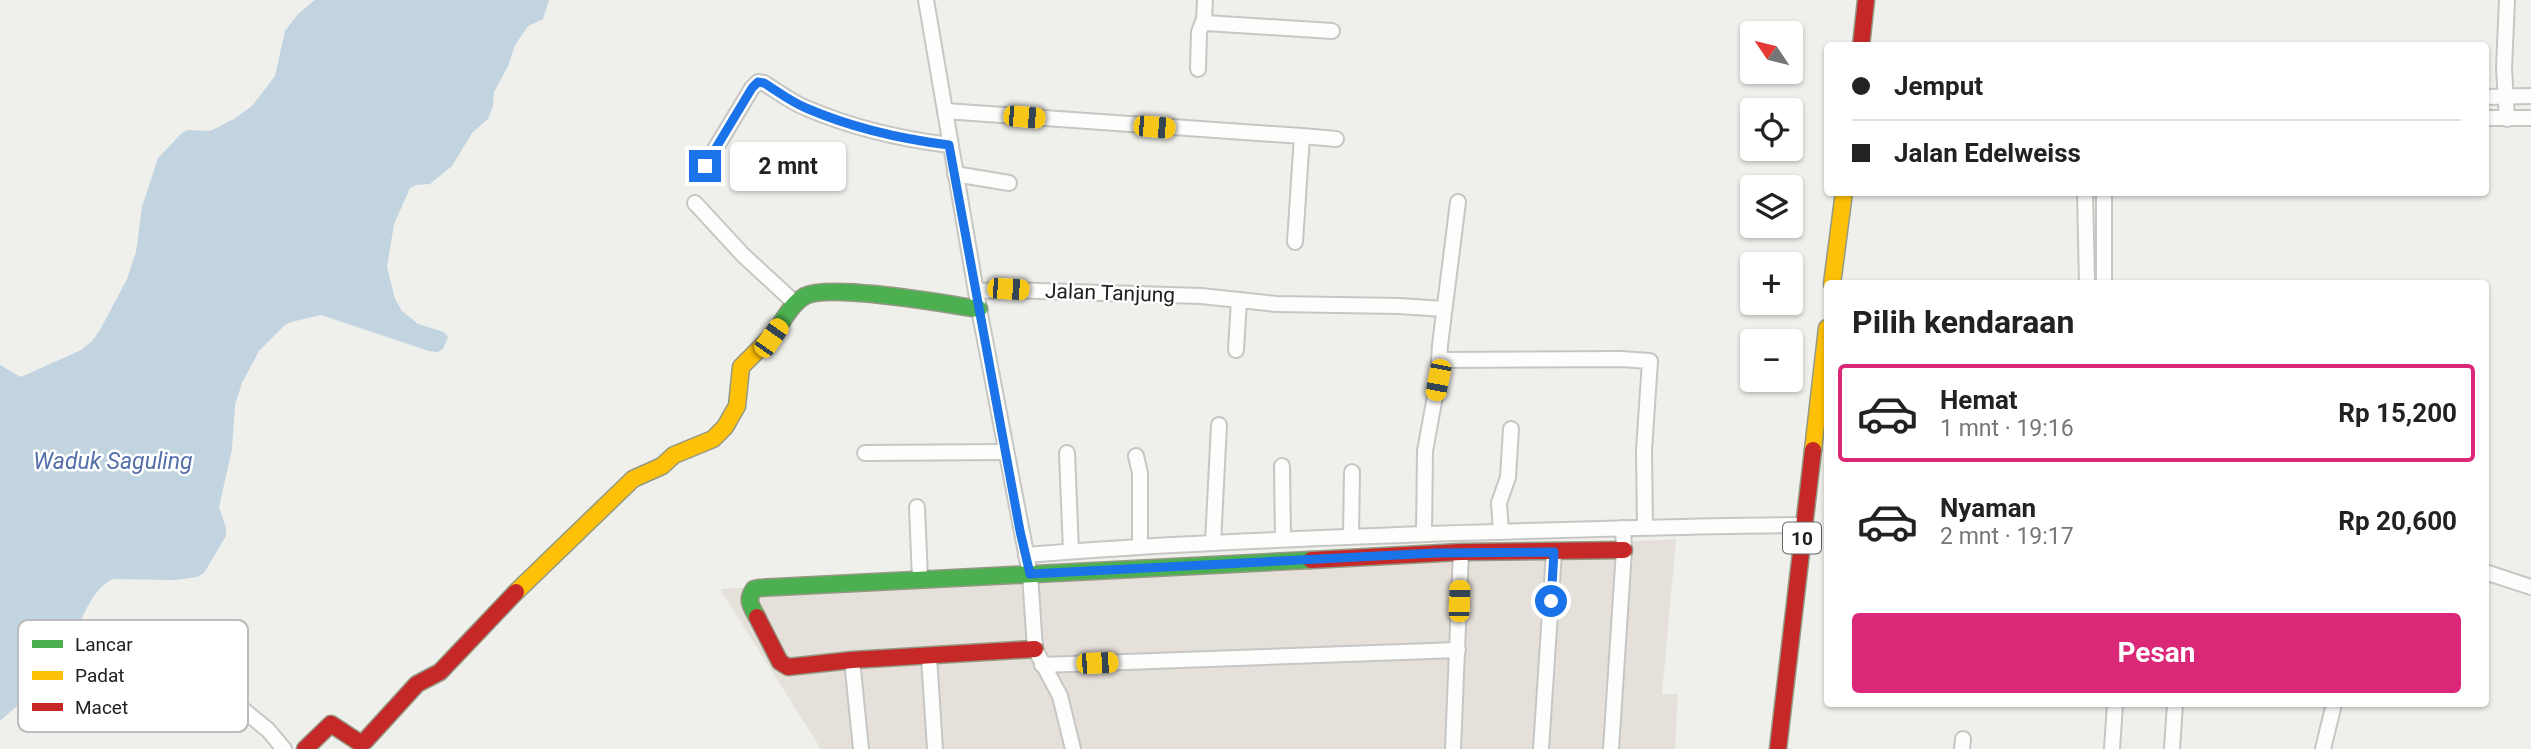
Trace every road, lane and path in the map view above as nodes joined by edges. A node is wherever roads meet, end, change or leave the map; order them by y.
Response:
1 (926, 0) edge
2 (1205, 0) edge
3 (1866, 0) edge
4 (2507, 0) edge
5 (1204, 19) junction
6 (1332, 31) dead end
7 (1861, 42) edge
8 (1198, 69) dead end
9 (2505, 96) junction
10 (2531, 96) edge
11 (2489, 97) edge
12 (945, 111) junction
13 (2489, 118) edge
14 (2507, 118) junction
15 (2531, 118) edge
16 (1302, 136) junction
17 (1336, 139) dead end
18 (949, 145) junction
19 (705, 166) dead end
20 (955, 174) junction
21 (1009, 183) dead end
22 (1843, 196) edge
23 (2085, 196) edge
24 (2104, 196) edge
25 (1458, 202) dead end
26 (695, 204) dead end
27 (1295, 242) dead end
28 (1833, 280) edge
29 (2087, 280) edge
30 (2104, 280) edge
31 (976, 291) junction
32 (1239, 300) junction
33 (795, 303) junction
34 (979, 309) junction
35 (1444, 309) junction
36 (1236, 350) dead end
37 (1439, 360) junction
38 (1824, 372) edge
39 (1823, 394) edge
40 (1219, 425) dead end
41 (1511, 429) dead end
42 (1005, 452) junction
43 (865, 453) dead end
44 (1067, 453) dead end
45 (1136, 456) dead end
46 (1282, 466) dead end
47 (1352, 472) dead end
48 (917, 508) dead end
49 (1803, 525) junction
50 (1645, 527) junction
51 (1623, 528) junction
52 (1501, 532) junction
53 (1424, 534) junction
54 (1351, 536) junction
55 (1283, 538) junction
56 (1213, 543) junction
57 (1140, 546) junction
58 (1624, 550) junction
59 (1071, 551) junction
60 (1461, 552) junction
61 (1554, 552) junction
62 (1026, 555) junction
63 (2489, 573) edge
64 (1030, 574) junction
65 (920, 579) junction
66 (2531, 587) edge
67 (1458, 650) junction
68 (929, 657) junction
69 (1038, 657) junction
70 (852, 660) junction
71 (2115, 707) edge
72 (2175, 707) edge
73 (2333, 707) edge
74 (248, 714) edge
75 (284, 749) edge
76 (305, 749) edge
77 (861, 749) edge
78 (935, 749) edge
79 (1073, 749) edge
80 (1453, 749) edge
81 (1541, 749) edge
82 (1611, 749) edge
83 (1778, 749) edge
84 (2112, 749) edge
85 (2172, 749) edge
86 (2323, 749) edge

1 - 12 street
2 - 5 street
3 - 7 main road
4 - 9 street
5 - 6 street
5 - 8 street
9 - 10 street
9 - 11 street
9 - 14 street
12 - 16 street
12 - 18 street
13 - 14 street
14 - 15 street
16 - 17 street
16 - 27 street
18 - 19 street
18 - 20 street
20 - 21 street
20 - 31 street
22 - 28 main road
23 - 29 street
24 - 30 street
25 - 35 street
26 - 33 street
31 - 32 street, Jalan Tanjung
31 - 34 street
32 - 35 street, Jalan Tanjung
32 - 36 street
33 - 34 main road
33 - 76 main road
34 - 42 street
35 - 37 street
37 - 50 street
37 - 53 street
38 - 39 main road, 10
39 - 49 main road, 10
40 - 56 street
41 - 52 street
42 - 43 street
42 - 62 street
44 - 59 street
45 - 57 street
46 - 55 street
47 - 54 street
48 - 65 street
49 - 50 street
49 - 83 main road, 10
50 - 51 street
51 - 52 street
51 - 58 street
52 - 53 street
53 - 54 street
54 - 55 street
55 - 56 street
56 - 57 street
57 - 59 street
58 - 61 main road
58 - 82 street
59 - 62 street
60 - 61 main road
60 - 64 main road
60 - 67 street
61 - 81 street
62 - 64 street
63 - 66 street
64 - 65 main road
64 - 69 street
65 - 70 main road
67 - 69 street
67 - 80 street
68 - 69 main road
68 - 70 main road
68 - 78 street
69 - 79 street
70 - 77 street
71 - 84 street
72 - 85 street
73 - 86 street
74 - 75 street

